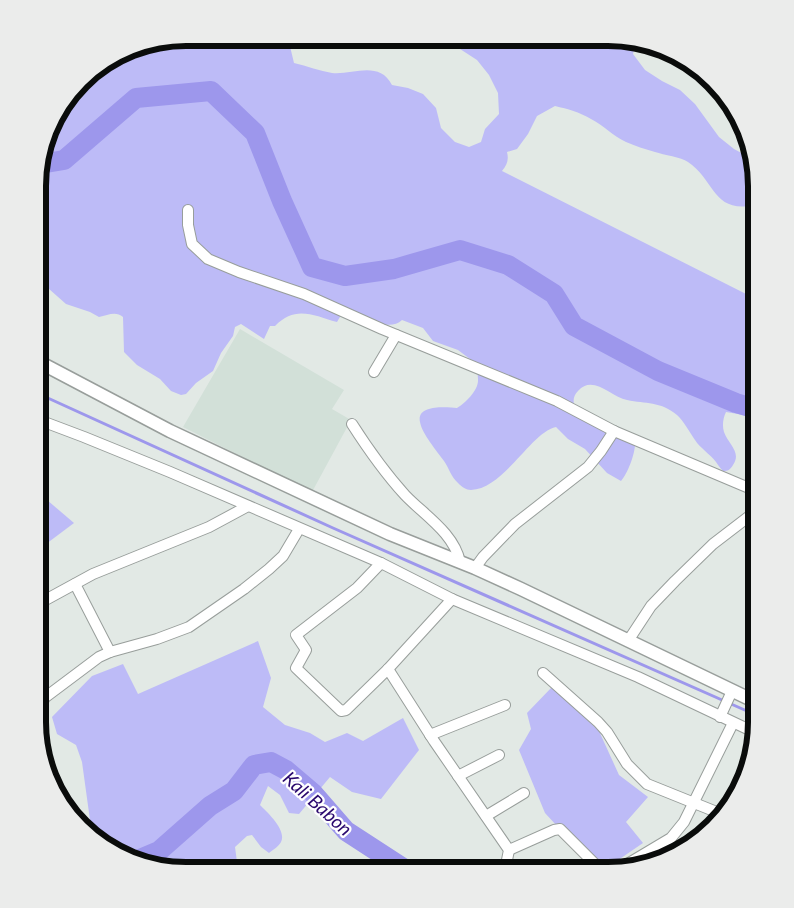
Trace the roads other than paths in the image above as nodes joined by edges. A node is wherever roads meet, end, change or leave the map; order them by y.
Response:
1 (188, 210) dead end
2 (396, 335) junction
3 (46, 366) edge
4 (374, 372) dead end
5 (46, 423) edge
6 (352, 424) dead end
7 (614, 431) junction
8 (747, 487) edge
9 (248, 506) junction
10 (747, 518) edge
11 (299, 529) junction
12 (460, 562) junction
13 (381, 563) junction
14 (475, 568) junction
15 (76, 584) junction
16 (47, 599) edge
17 (452, 599) junction
18 (628, 641) junction
19 (110, 652) junction
20 (388, 669) junction
21 (543, 673) dead end
22 (731, 694) junction
23 (47, 695) edge
24 (747, 699) edge
25 (505, 705) dead end
26 (722, 712) junction
27 (733, 723) junction
28 (747, 729) edge
29 (430, 735) junction
30 (499, 755) dead end
31 (458, 776) junction
32 (524, 793) dead end
33 (694, 802) junction
34 (715, 811) edge
35 (486, 816) junction
36 (509, 850) junction
37 (656, 853) edge
38 (506, 861) edge
39 (592, 861) edge

1 - 2 street
2 - 4 street
2 - 7 street
3 - 12 street
5 - 9 street
6 - 12 street
7 - 8 street
7 - 14 street
9 - 11 street
9 - 15 street
10 - 18 street
11 - 13 street
11 - 19 street
12 - 14 street
13 - 17 street
13 - 20 street
14 - 18 street
15 - 16 street
15 - 19 street
17 - 20 street
17 - 26 street
18 - 22 street
19 - 23 street
20 - 29 street
21 - 33 street
22 - 24 street
22 - 26 street
25 - 29 street
26 - 27 street
27 - 28 street
27 - 33 street
29 - 31 street
30 - 31 street
31 - 35 street
32 - 35 street
33 - 34 street
33 - 37 street
35 - 36 street
36 - 38 street
36 - 39 street

